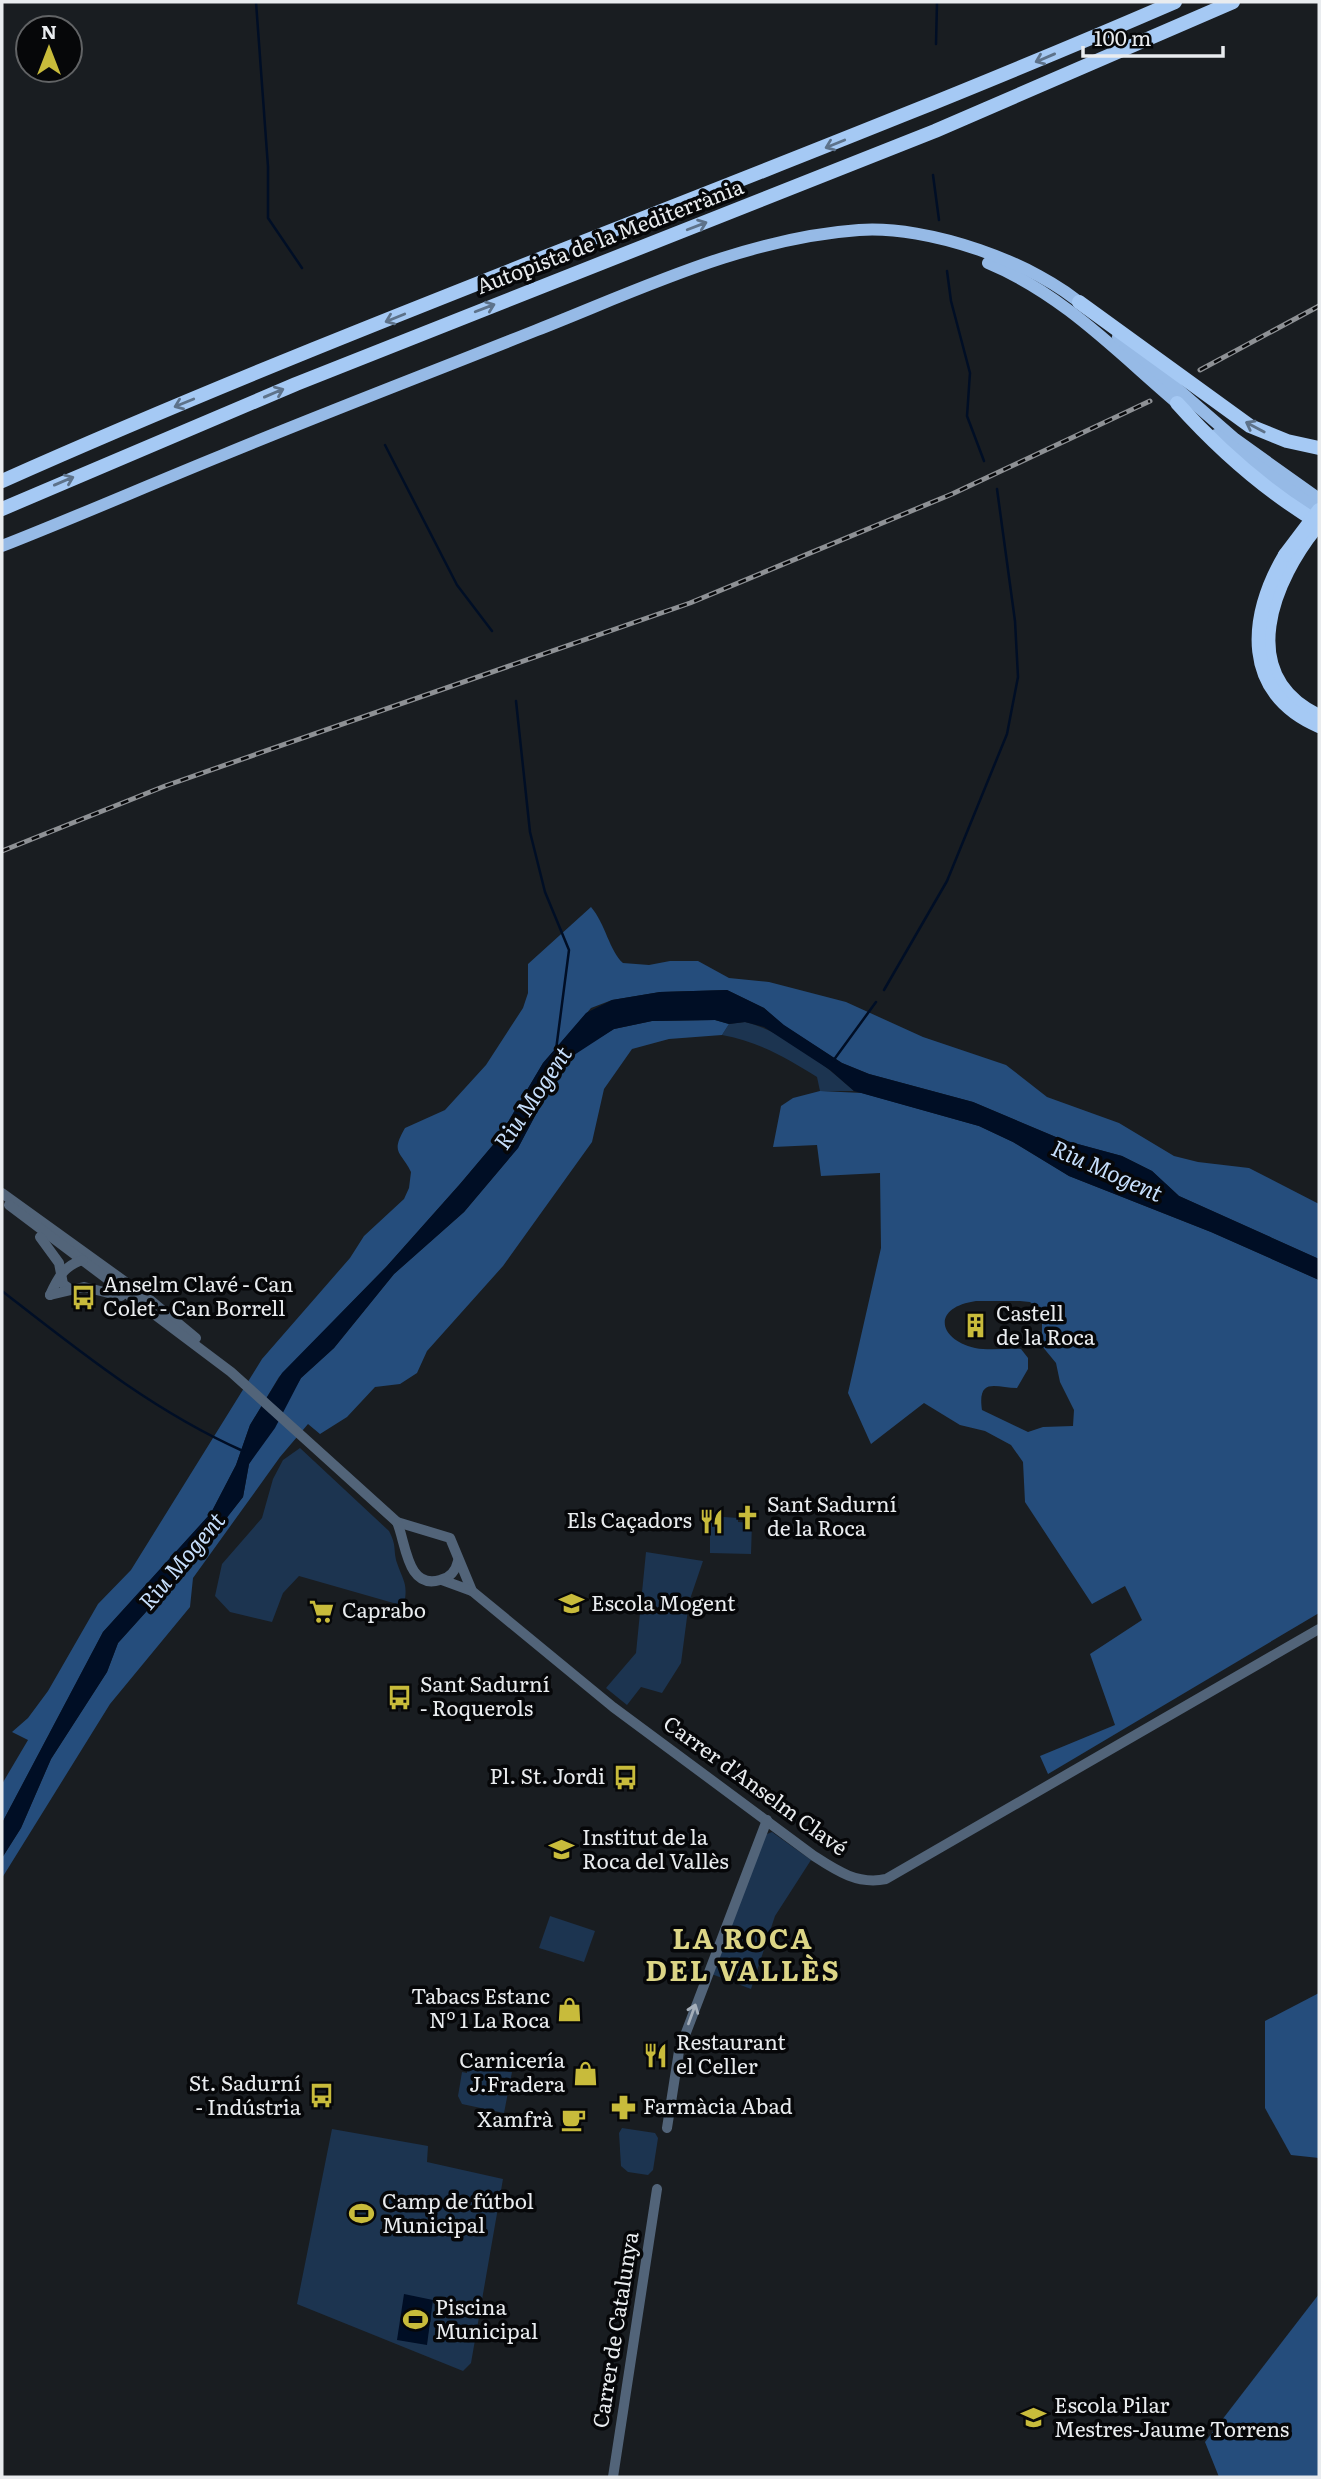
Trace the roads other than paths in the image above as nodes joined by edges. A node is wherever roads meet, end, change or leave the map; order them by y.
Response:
1 (1175, 2) edge
2 (1233, 2) edge
3 (823, 234) junction
4 (1079, 302) junction
5 (1177, 403) junction
6 (1319, 448) edge
7 (2, 481) edge
8 (1319, 499) edge
9 (2, 509) edge
10 (1319, 511) edge
11 (1319, 524) edge
12 (2, 549) edge
13 (1290, 557) junction
14 (1319, 716) edge
15 (1319, 726) edge
16 (2, 1194) edge
17 (9, 1205) junction
18 (48, 1224) junction
19 (81, 1261) junction
20 (60, 1274) junction
21 (84, 1287) junction
22 (70, 1289) junction
23 (143, 1306) junction
24 (159, 1308) junction
25 (231, 1372) junction
26 (397, 1522) junction
27 (428, 1532) junction
28 (409, 1555) junction
29 (458, 1560) junction
30 (442, 1580) junction
31 (472, 1591) junction
32 (1319, 1629) edge
33 (767, 1819) junction
34 (667, 2128) dead end
35 (657, 2189) dead end
36 (613, 2477) edge

1 -> 7 highway, Autopista de la Mediterrània
9 -> 2 highway, Autopista de la Mediterrània
3 - 4 highway
3 - 5 highway
3 - 12 highway
6 -> 4 highway
4 - 8 highway
5 - 10 highway
5 - 11 highway
10 - 13 highway, bridge
11 - 13 highway
13 - 14 highway
13 - 15 highway
16 - 17 street
16 - 18 street
17 - 19 street
17 - 20 street
18 - 19 street
18 - 24 street
19 - 20 street
19 - 21 street
19 - 23 street
19 - 24 street
20 - 22 street
20 - 22 street
21 - 22 street
21 - 23 street
23 - 25 street
24 - 25 street
25 - 26 street
26 - 27 street
26 - 28 street
27 - 28 street
27 - 29 street
28 - 30 street
29 - 30 street
29 - 31 street
30 - 31 street
31 - 33 street, Carrer d'Anselm Clavé
32 - 33 street, Carrer d'Anselm Clavé
34 -> 33 street
35 - 36 street, Carrer de Catalunya

